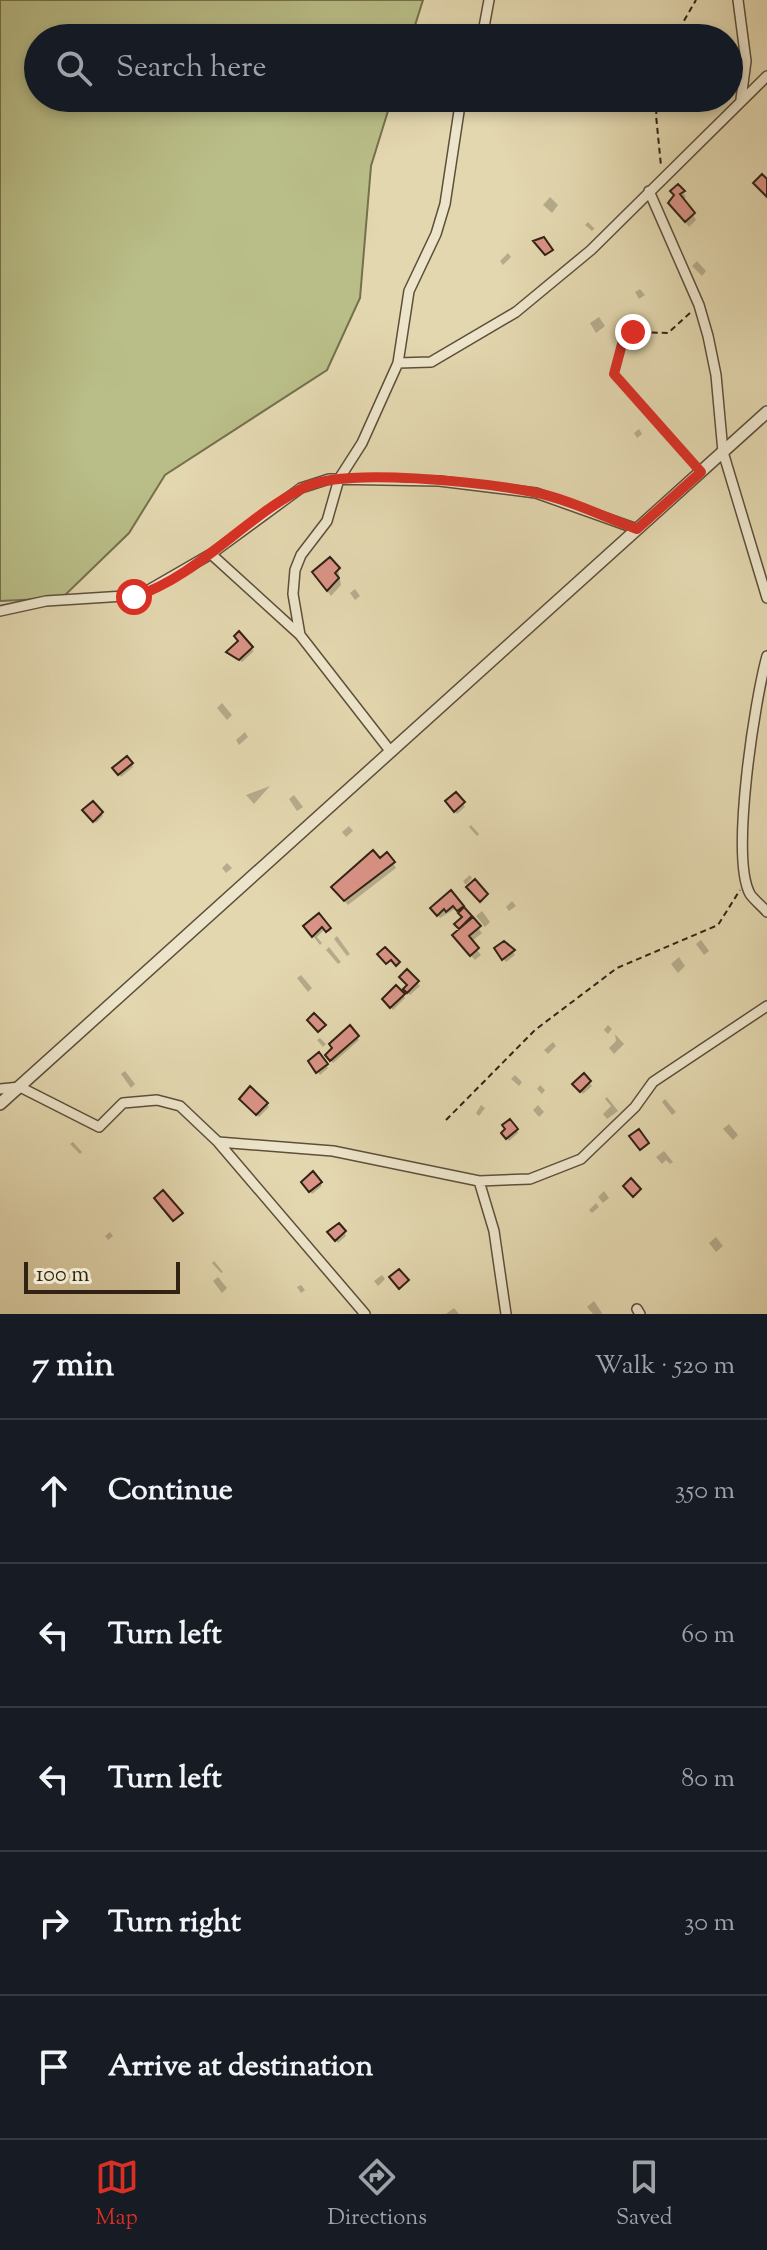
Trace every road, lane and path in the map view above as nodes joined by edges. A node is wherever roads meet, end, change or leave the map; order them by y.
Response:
1 (489, 0) edge
2 (696, 0) edge
3 (738, 0) edge
4 (485, 24) edge
5 (682, 24) edge
6 (741, 24) edge
7 (743, 38) edge
8 (767, 76) edge
9 (743, 84) edge
10 (743, 97) edge
11 (459, 112) edge
12 (658, 112) edge
13 (728, 112) edge
14 (660, 180) junction
15 (649, 191) junction
16 (699, 305) junction
17 (398, 363) junction
18 (767, 412) edge
19 (723, 452) junction
20 (701, 472) junction
21 (339, 479) junction
22 (637, 529) junction
23 (211, 554) junction
24 (767, 598) edge
25 (0, 611) edge
26 (300, 635) junction
27 (767, 656) edge
28 (391, 752) junction
29 (747, 879) junction
30 (767, 912) edge
31 (767, 1006) edge
32 (20, 1087) junction
33 (0, 1089) edge
34 (0, 1104) edge
35 (446, 1120) dead end
36 (218, 1142) junction
37 (479, 1181) junction
38 (365, 1314) edge
39 (506, 1314) edge

1 - 4 street
2 - 5 path
3 - 6 street
7 - 9 street
8 - 10 street
11 - 17 street
12 - 14 path
13 - 14 street
14 - 15 street
15 - 16 street
15 - 17 street
16 - 19 street
16 - 20 path
17 - 21 street
18 - 19 street
19 - 20 street
19 - 24 street
20 - 22 street
21 - 22 street
21 - 23 street
21 - 26 street
22 - 28 street
23 - 25 street
23 - 26 street
26 - 28 street
27 - 29 street
28 - 32 street
29 - 30 street
29 - 35 path
31 - 37 street
32 - 33 street
32 - 34 street
32 - 36 street
36 - 37 street
36 - 38 street
37 - 39 street

